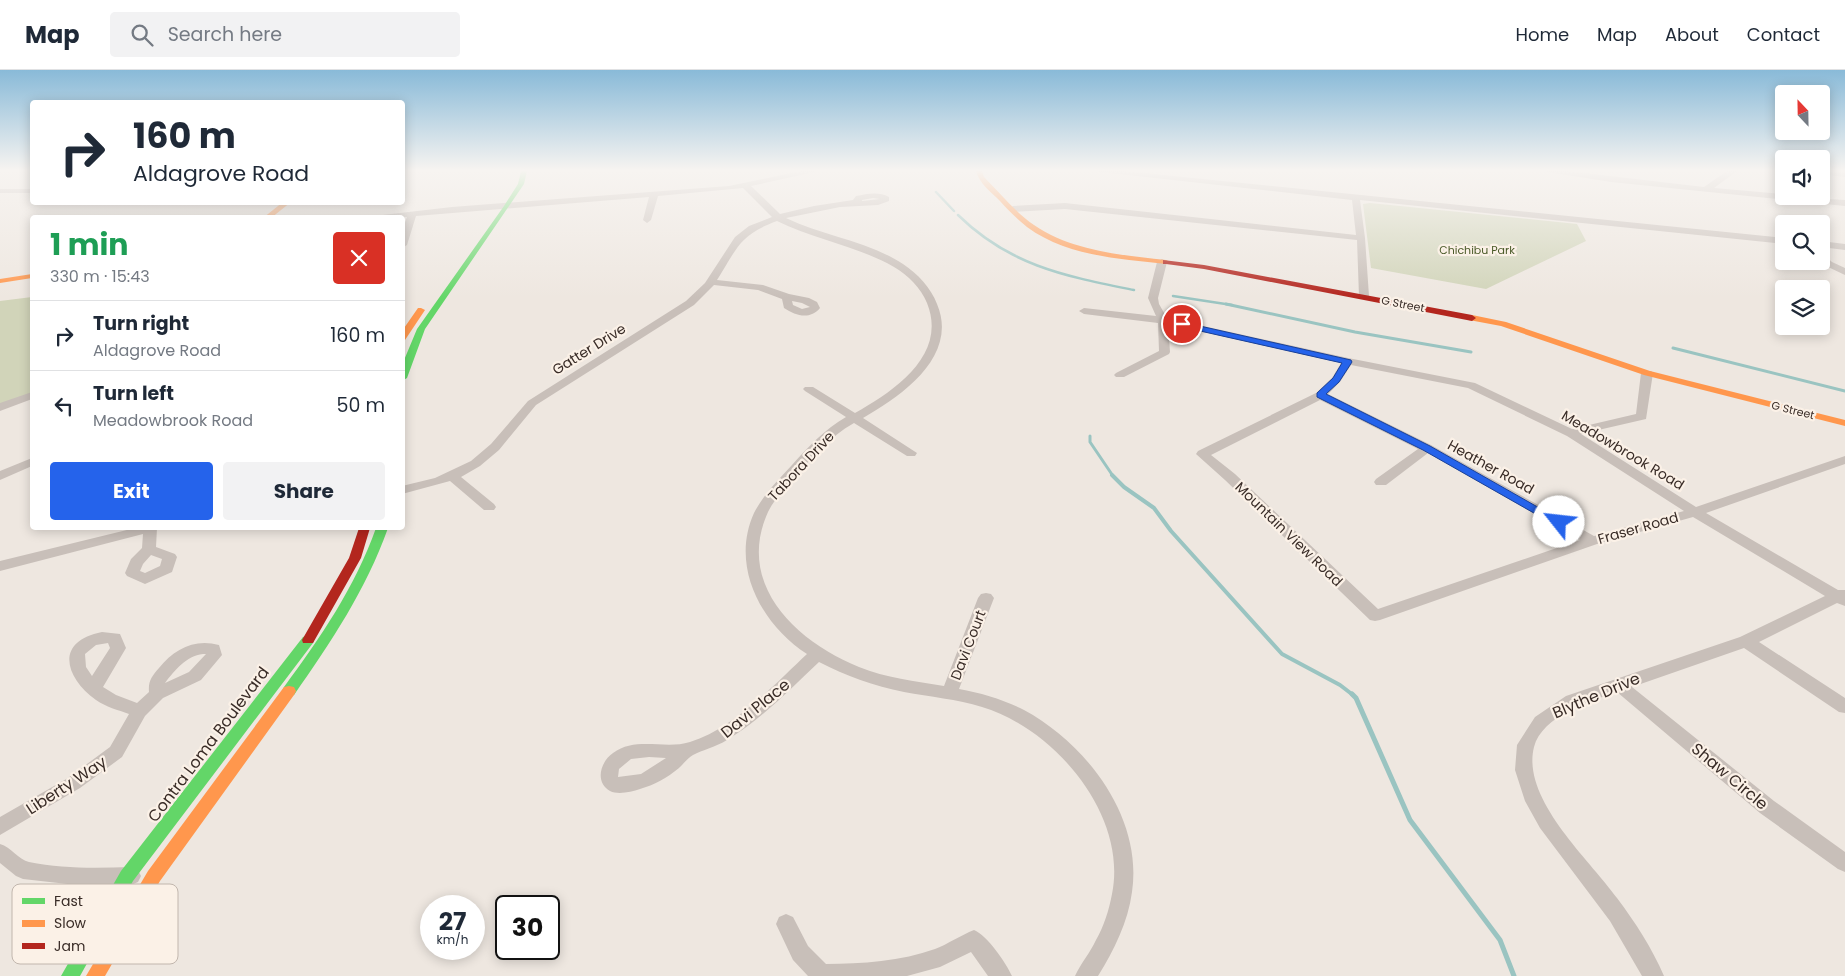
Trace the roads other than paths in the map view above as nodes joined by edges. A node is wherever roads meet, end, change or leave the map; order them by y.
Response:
1 (420, 213) edge
2 (487, 213) edge
3 (502, 213) edge
4 (649, 213) edge
5 (774, 213) edge
6 (804, 213) edge
7 (1017, 213) edge
8 (1133, 213) edge
9 (1358, 213) edge
10 (1508, 213) edge
11 (412, 214) junction
12 (403, 215) edge
13 (484, 217) dead end
14 (780, 218) junction
15 (647, 220) dead end
16 (405, 235) edge
17 (1361, 238) junction
18 (1775, 240) edge
19 (1830, 245) edge
20 (1845, 247) edge
21 (1830, 261) edge
22 (1162, 262) junction
23 (450, 267) dead end
24 (1843, 270) edge
25 (30, 276) edge
26 (0, 281) edge
27 (712, 282) junction
28 (1364, 296) junction
29 (787, 297) dead end
30 (1084, 311) dead end
31 (1163, 320) junction
32 (405, 334) edge
33 (1348, 362) junction
34 (405, 370) edge
35 (1647, 373) junction
36 (1120, 375) dead end
37 (809, 389) dead end
38 (1320, 395) junction
39 (30, 396) edge
40 (0, 407) edge
41 (856, 418) junction
42 (1845, 423) edge
43 (1571, 433) junction
44 (1427, 448) junction
45 (911, 453) dead end
46 (1845, 460) edge
47 (30, 463) edge
48 (0, 476) edge
49 (452, 476) junction
50 (1381, 482) dead end
51 (405, 489) edge
52 (489, 507) dead end
53 (1696, 512) junction
54 (142, 530) edge
55 (150, 530) edge
56 (363, 530) edge
57 (381, 530) edge
58 (1592, 541) junction
59 (149, 549) dead end
60 (0, 566) edge
61 (1842, 597) edge
62 (986, 598) dead end
63 (1375, 616) joint
64 (1746, 640) junction
65 (817, 654) junction
66 (1618, 684) junction
67 (94, 687) dead end
68 (950, 692) junction
69 (157, 694) dead end
70 (1845, 707) edge
71 (139, 711) junction
72 (686, 751) dead end
73 (0, 827) edge
74 (0, 852) edge
75 (1845, 863) edge
76 (127, 876) junction
77 (154, 876) junction
78 (122, 884) edge
79 (149, 884) edge
80 (786, 924) dead end
81 (77, 964) edge
82 (102, 964) edge
83 (70, 976) edge
84 (95, 976) edge
85 (1001, 976) edge
86 (1086, 976) edge
87 (1653, 976) edge

1 - 11 street
2 - 13 main road
3 - 34 main road
4 - 15 street
5 - 14 street, Tabora Drive
6 - 14 street
7 - 22 main road, G Street
8 - 17 street
9 - 17 street
10 - 18 street
11 - 12 street
11 - 16 street
14 - 27 street, Gatter Drive
14 - 41 street, Tabora Drive
17 - 28 street
19 - 20 street
21 - 24 street
22 - 28 main road, G Street
22 - 31 street
23 - 32 main road
25 - 26 main road
27 - 29 street
27 - 49 street, Gatter Drive
28 - 35 main road, G Street
30 - 31 street, Meadowbrook Road
31 - 33 street, Meadowbrook Road
31 - 36 street
33 - 38 street
33 - 43 street, Meadowbrook Road
35 - 42 main road, G Street
35 - 43 street
37 - 41 street
38 - 44 street, Heather Road
38 - 63 street, Mountain View Road
39 - 40 street
41 - 45 street
41 - 65 street, Tabora Drive
43 - 53 street, Meadowbrook Road
44 - 50 street
44 - 58 street, Heather Road
46 - 53 street, Fraser Road
47 - 48 street
49 - 51 street, Gatter Drive
49 - 52 street
53 - 58 street, Fraser Road
53 - 61 street, Meadowbrook Road
54 - 60 street
55 - 59 street
56 - 76 main road, Contra Loma Boulevard
57 - 77 main road
58 - 63 street, Fraser Road
61 - 64 street, Blythe Drive
62 - 68 street, Davi Court
64 - 66 street, Blythe Drive
64 - 70 street
65 - 68 street, Tabora Drive
65 - 72 street, Davi Place
66 - 75 street, Shaw Circle
66 - 87 street, Blythe Drive
67 - 71 street
68 - 86 street, Tabora Drive
69 - 71 street, Liberty Way
71 - 73 street, Liberty Way
74 - 76 street
76 - 77 street
76 - 78 main road, Contra Loma Boulevard
77 - 79 main road
80 - 85 street
81 - 83 main road, Contra Loma Boulevard
82 - 84 main road

